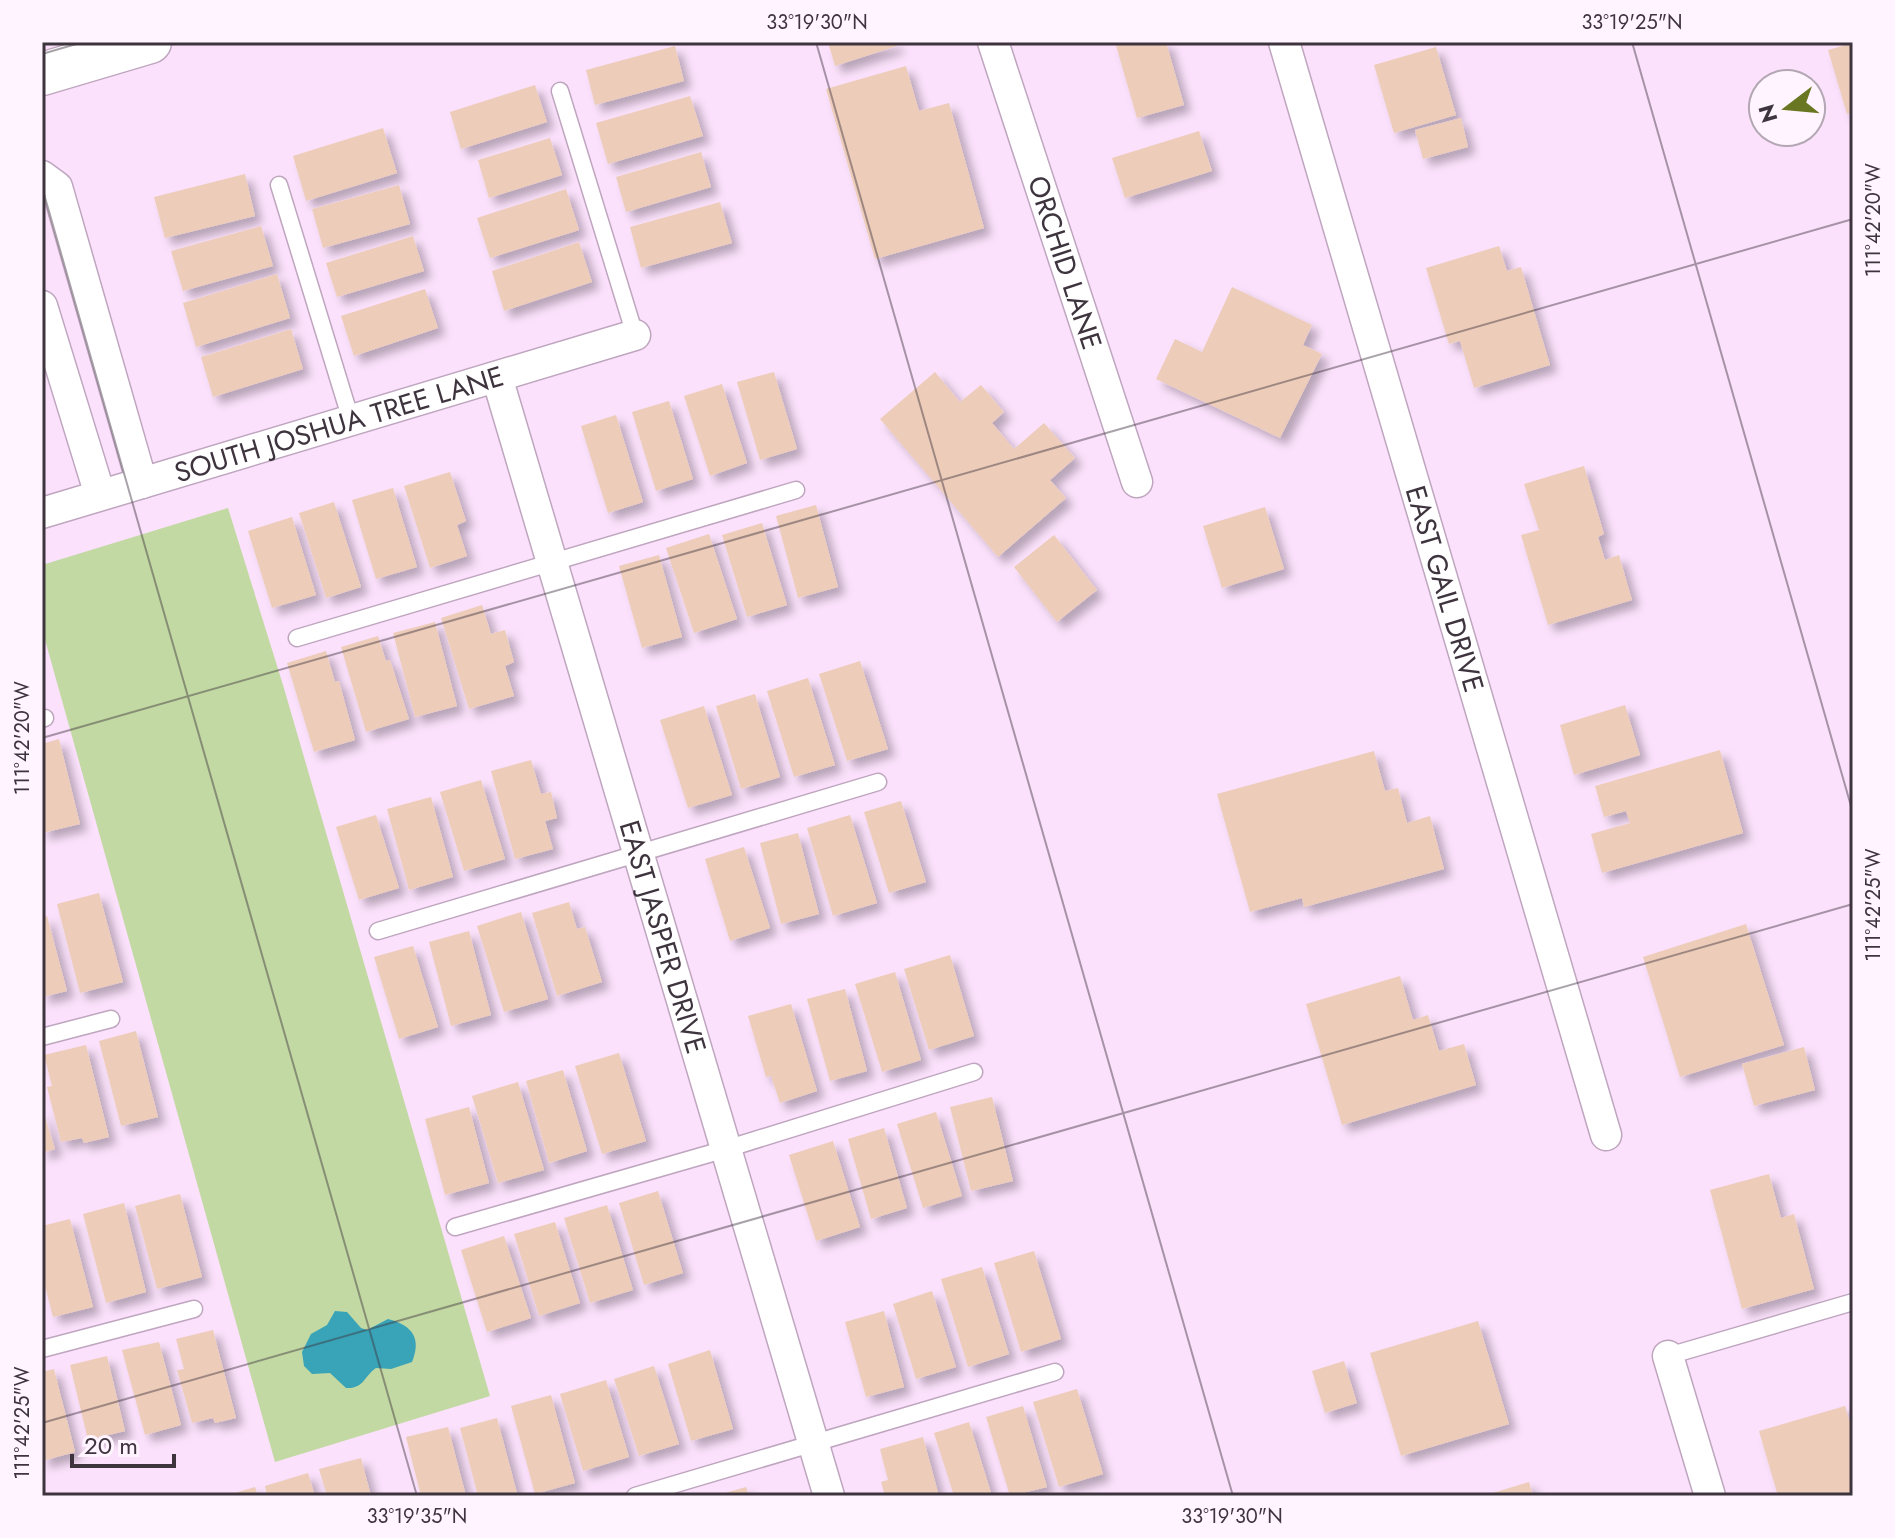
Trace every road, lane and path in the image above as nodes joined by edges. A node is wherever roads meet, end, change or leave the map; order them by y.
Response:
1 (150, 42) edge
2 (993, 42) edge
3 (1284, 42) edge
4 (42, 74) edge
5 (560, 91) dead end
6 (42, 176) edge
7 (279, 185) dead end
8 (42, 306) edge
9 (635, 335) joint
10 (497, 377) junction
11 (351, 420) junction
12 (1137, 482) dead end
13 (142, 483) junction
14 (796, 490) dead end
15 (100, 495) junction
16 (42, 513) edge
17 (551, 561) junction
18 (297, 638) dead end
19 (878, 782) dead end
20 (639, 855) junction
21 (378, 931) dead end
22 (111, 1019) dead end
23 (42, 1037) edge
24 (974, 1072) dead end
25 (1606, 1135) dead end
26 (726, 1149) junction
27 (455, 1227) dead end
28 (1853, 1302) edge
29 (194, 1309) dead end
30 (42, 1349) edge
31 (1668, 1356) joint
32 (1055, 1372) dead end
33 (814, 1443) junction
34 (635, 1496) edge
35 (829, 1496) edge
36 (1710, 1496) edge

1 - 4 main road
2 - 12 street, ORCHID LANE
3 - 25 street, EAST GAIL DRIVE
5 - 9 lane
6 - 13 street
7 - 11 lane
8 - 15 street
9 - 10 street, SOUTH JOSHUA TREE LANE
10 - 11 street, SOUTH JOSHUA TREE LANE
10 - 17 street, EAST JASPER DRIVE
11 - 13 street, SOUTH JOSHUA TREE LANE
13 - 15 street, SOUTH JOSHUA TREE LANE
14 - 17 lane
15 - 16 street, SOUTH JOSHUA TREE LANE
17 - 18 lane
17 - 20 street, EAST JASPER DRIVE
19 - 20 lane
20 - 21 lane
20 - 26 street, EAST JASPER DRIVE
22 - 23 lane
24 - 26 lane
26 - 27 lane
26 - 33 street, EAST JASPER DRIVE
28 - 31 lane
29 - 30 lane
31 - 36 street
32 - 33 lane
33 - 34 lane
33 - 35 street, EAST JASPER DRIVE

